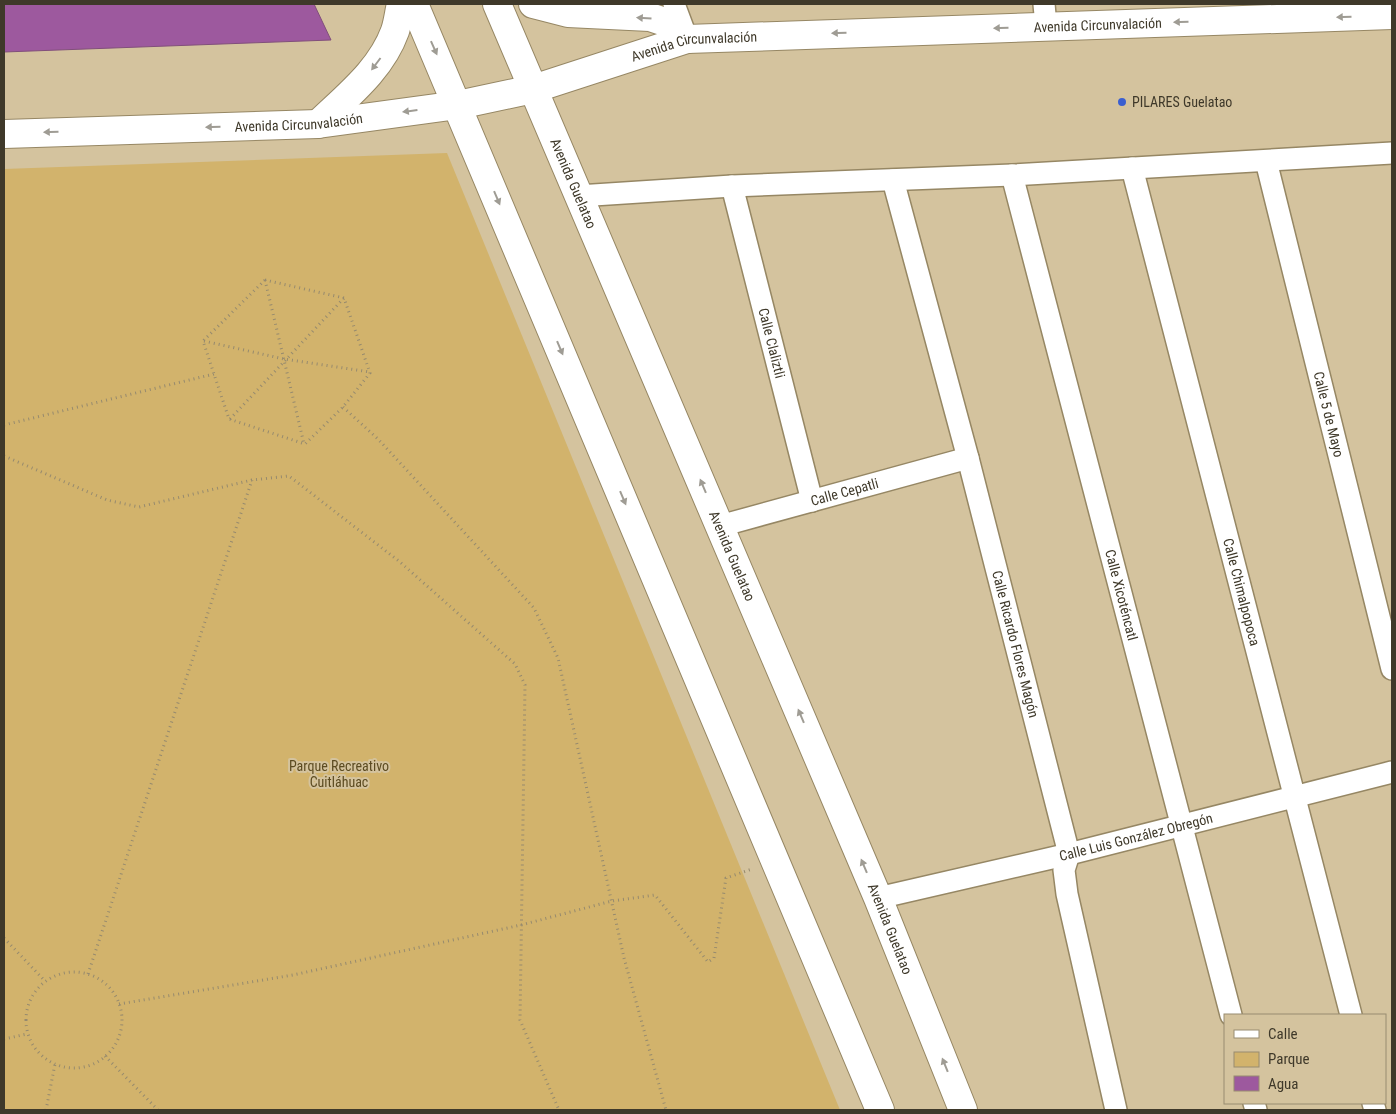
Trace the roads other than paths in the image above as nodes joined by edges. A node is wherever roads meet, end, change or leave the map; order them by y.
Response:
1 (401, 4) edge
2 (414, 4) edge
3 (497, 4) edge
4 (533, 4) edge
5 (674, 4) edge
6 (1045, 15) edge
7 (1392, 16) edge
8 (687, 39) junction
9 (533, 89) junction
10 (458, 106) junction
11 (318, 124) junction
12 (4, 134) edge
13 (1392, 153) edge
14 (1266, 161) junction
15 (1132, 168) junction
16 (1012, 175) junction
17 (892, 180) junction
18 (732, 186) junction
19 (578, 196) junction
20 (968, 458) junction
21 (812, 501) junction
22 (720, 526) junction
23 (1392, 669) edge
24 (1392, 772) edge
25 (1296, 796) junction
26 (1181, 826) junction
27 (1069, 854) junction
28 (878, 898) junction
29 (1231, 1014) edge
30 (1351, 1014) edge
31 (880, 1110) edge
32 (963, 1110) edge
33 (1116, 1110) edge

1 -> 11 main road
2 -> 10 main road
3 - 9 main road, Avenida Guelatao
8 -> 4 main road
5 - 8 street
7 -> 6 main road, Avenida Circunvalación
6 -> 8 main road, Avenida Circunvalación
8 - 9 main road, Avenida Circunvalación
9 - 10 main road, Avenida Circunvalación
9 - 19 main road, Avenida Guelatao
10 -> 11 main road, Avenida Circunvalación
10 -> 31 main road
11 -> 12 main road, Avenida Circunvalación
13 - 14 street
14 - 15 street
14 - 23 street, Calle 5 de Mayo
15 - 16 street
15 - 25 street, Calle Chimalpopoca
16 - 17 street
16 - 26 street, Calle Xicoténcatl
17 - 18 street
17 - 20 street, Calle Ricardo Flores Magón
18 - 19 street
18 - 21 street, Calle Claliztli
22 -> 19 main road, Avenida Guelatao
20 - 21 street, Calle Cepatli
20 - 27 street, Calle Ricardo Flores Magón
21 - 22 street, Calle Cepatli
28 -> 22 main road, Avenida Guelatao
24 - 25 street, Calle Luis González Obregón
25 - 26 street, Calle Luis González Obregón
25 - 30 street, Calle Chimalpopoca
26 - 27 street, Calle Luis González Obregón
26 - 29 street, Calle Xicoténcatl
27 - 28 street, Calle Luis González Obregón
27 - 33 street, Calle Ricardo Flores Magón
32 -> 28 main road, Avenida Guelatao

